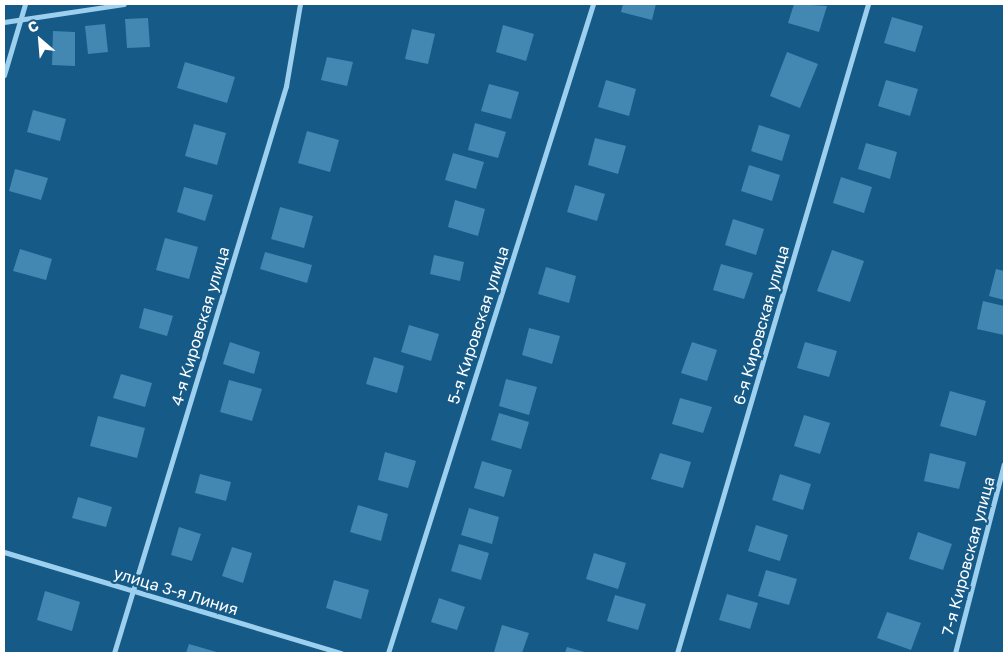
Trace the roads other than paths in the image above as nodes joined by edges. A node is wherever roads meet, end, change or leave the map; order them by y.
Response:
1 (25, 4) edge
2 (124, 4) edge
3 (300, 4) edge
4 (593, 4) edge
5 (868, 4) edge
6 (21, 20) junction
7 (4, 22) edge
8 (4, 75) edge
9 (1004, 464) edge
10 (4, 552) edge
11 (132, 591) junction
12 (114, 653) edge
13 (341, 653) edge
14 (388, 653) edge
15 (676, 653) edge
16 (955, 653) edge

1 - 6 street
2 - 6 street
3 - 11 street, 4-я Кировская улица
4 - 14 street, 5-я Кировская улица
5 - 15 street, 6-я Кировская улица
6 - 7 street
6 - 8 street
9 - 16 street, 7-я Кировская улица
10 - 11 street, улица 3-я Линия
11 - 12 street, 4-я Кировская улица
11 - 13 street, улица 3-я Линия

